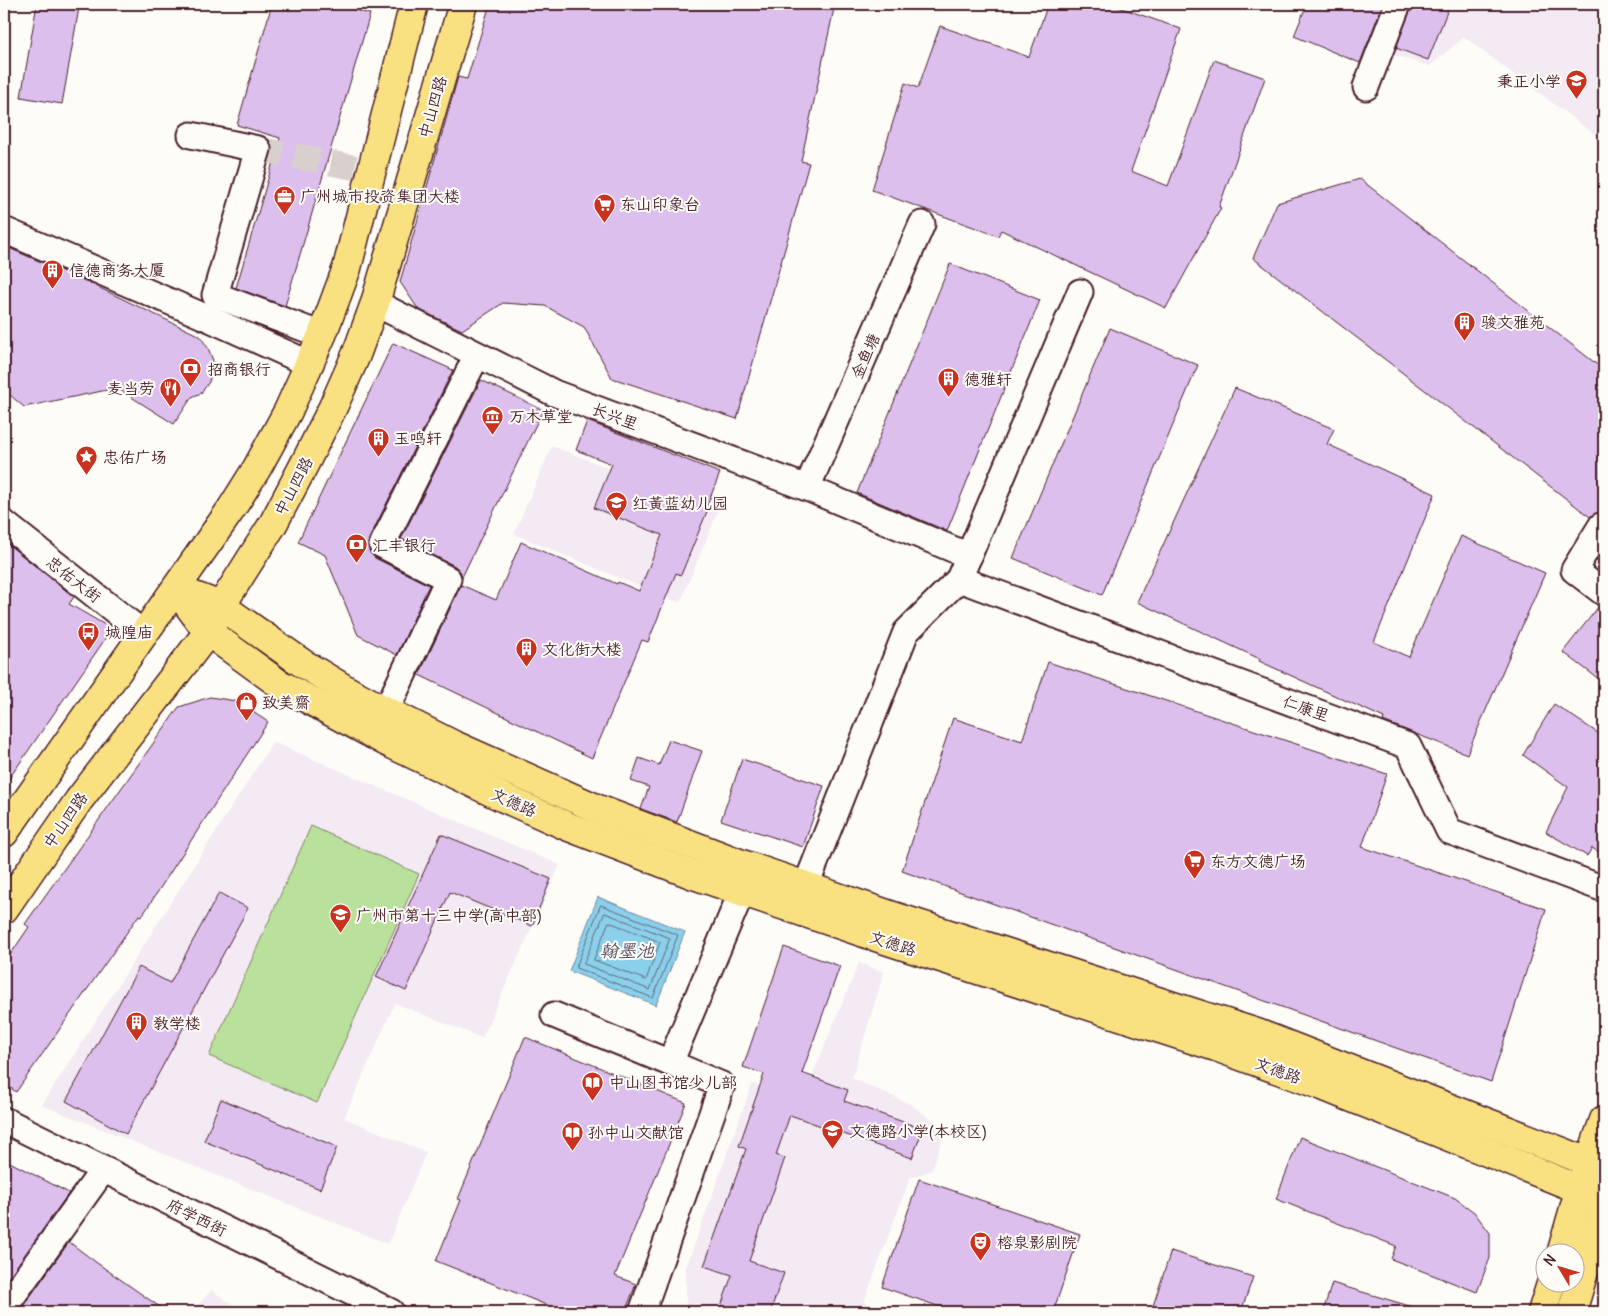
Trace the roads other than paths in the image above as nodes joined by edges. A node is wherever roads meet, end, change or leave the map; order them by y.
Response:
1 (414, 4) edge
2 (463, 4) edge
3 (1398, 4) edge
4 (1366, 87) dead end
5 (191, 135) dead end
6 (922, 224) dead end
7 (4, 230) edge
8 (1080, 292) dead end
9 (374, 303) junction
10 (322, 335) junction
11 (477, 355) junction
12 (310, 364) junction
13 (807, 488) junction
14 (4, 523) edge
15 (1601, 526) dead end
16 (969, 556) junction
17 (959, 579) junction
18 (176, 589) junction
19 (1604, 593) edge
20 (221, 606) junction
21 (208, 632) junction
22 (144, 634) junction
23 (386, 711) junction
24 (4, 833) edge
25 (806, 886) junction
26 (1604, 889) edge
27 (742, 891) junction
28 (4, 909) edge
29 (554, 1015) dead end
30 (670, 1063) junction
31 (4, 1120) edge
32 (1604, 1120) edge
33 (1597, 1164) edge
34 (103, 1170) junction
35 (1592, 1195) edge
36 (1604, 1204) edge
37 (1566, 1244) edge
38 (1548, 1294) edge
39 (4, 1308) edge
40 (391, 1312) edge
41 (642, 1312) edge
42 (1542, 1312) edge
43 (1572, 1312) edge

1 - 10 main road
2 - 9 main road, 中山四路
3 - 4 street
5 - 10 street
6 - 13 street, 金鱼塘
7 - 12 street
8 - 16 street
9 - 11 street, 长兴里
9 - 20 main road, 中山四路
10 - 12 main road
11 - 13 street, 长兴里
11 - 23 street
12 - 18 main road
13 - 16 street, 长兴里
14 - 22 street, 忠佑大街
15 - 19 street
16 - 17 street
17 - 25 street
17 - 26 street, 仁康里
18 - 20 main road, 文德路
18 - 21 main road, 文德路
18 - 22 main road
20 - 21 main road, 中山四路
20 - 23 main road, 文德路
21 - 27 main road, 文德路
21 - 28 main road, 中山四路
22 - 24 main road
23 - 25 main road, 文德路
25 - 33 main road, 文德路
27 - 30 street
27 - 35 main road, 文德路
29 - 30 street
30 - 41 street
31 - 34 street, 府学西街
32 - 33 main road
33 - 35 main road
34 - 39 street
34 - 40 street, 府学西街
35 - 37 main road
36 - 43 main road
38 - 42 main road

